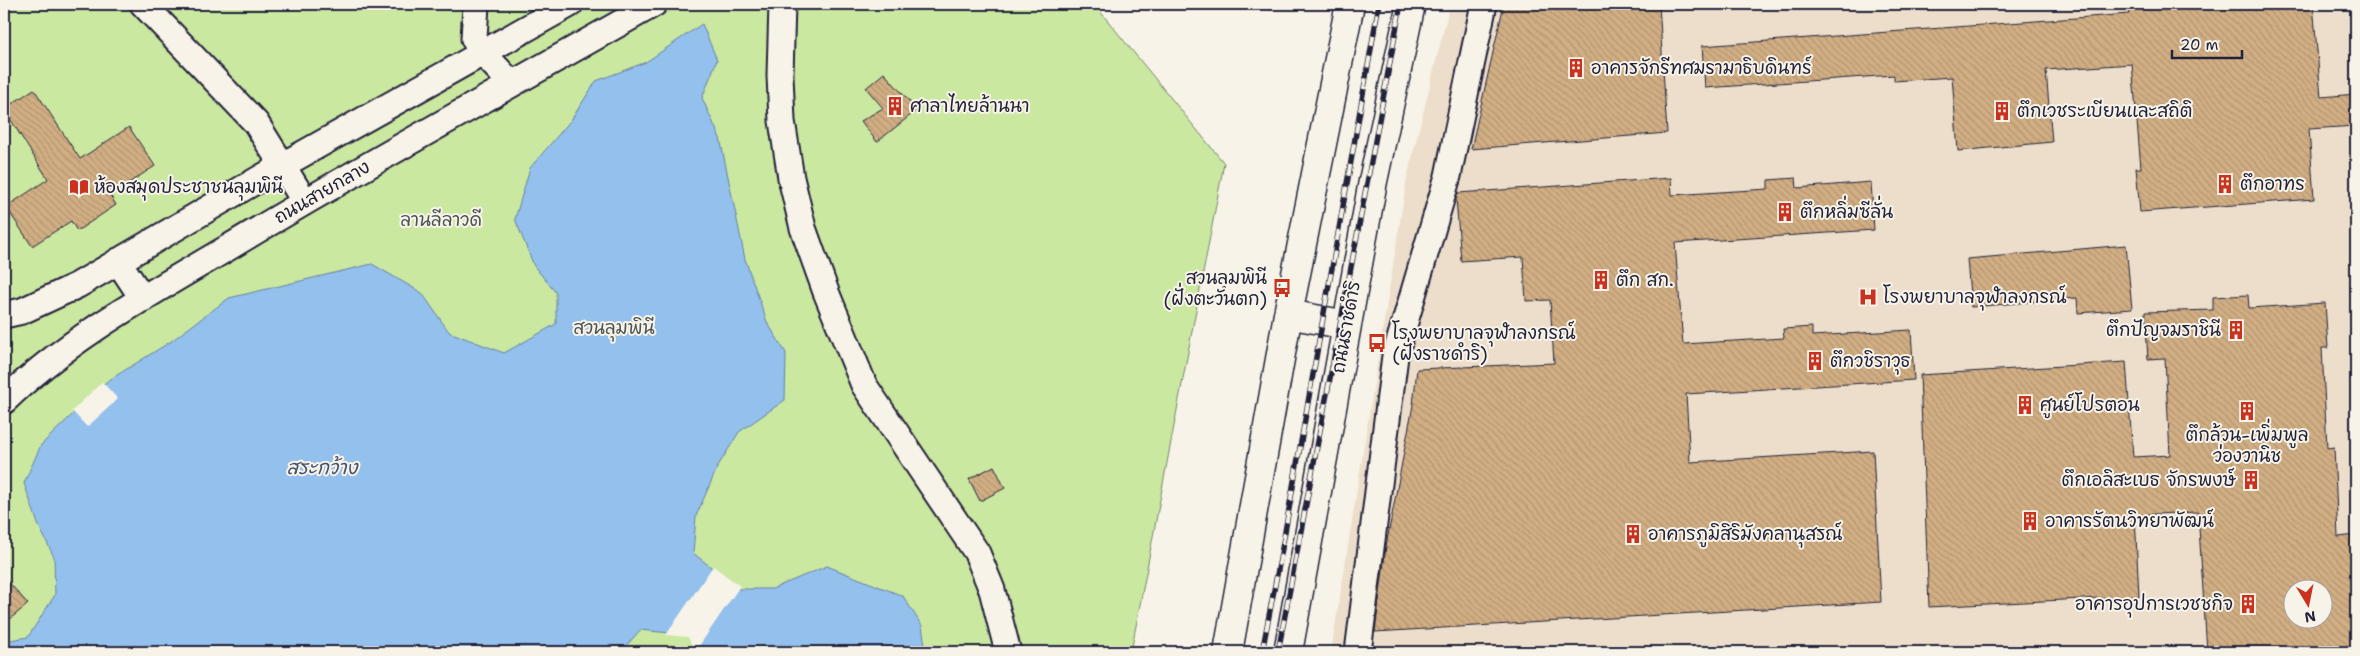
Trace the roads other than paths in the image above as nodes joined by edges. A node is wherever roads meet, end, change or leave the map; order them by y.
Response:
1 (143, 4) edge
2 (476, 4) edge
3 (570, 4) edge
4 (654, 4) edge
5 (782, 4) edge
6 (1350, 4) edge
7 (1411, 4) edge
8 (1484, 4) edge
9 (482, 52) junction
10 (512, 84) junction
11 (283, 164) junction
12 (305, 202) junction
13 (118, 261) junction
14 (142, 299) junction
15 (1288, 314) junction
16 (4, 315) edge
17 (1347, 324) junction
18 (4, 401) edge
19 (1008, 652) edge
20 (1228, 652) edge
21 (1288, 652) edge
22 (1358, 652) edge

1 - 11 street
2 - 9 street
3 - 9 street
4 - 10 street, ถนนสายกลาง
5 - 19 street
6 - 15 main road
7 - 17 main road, ถนนราชดำริ
8 - 22 street
9 - 10 street
9 - 11 street
10 - 12 street, ถนนสายกลาง
11 - 12 street
11 - 13 street
12 - 14 street, ถนนสายกลาง
13 - 14 street
13 - 16 street
14 - 18 street, ถนนสายกลาง
15 - 17 main road
15 - 20 main road
17 - 21 main road, ถนนราชดำริ

